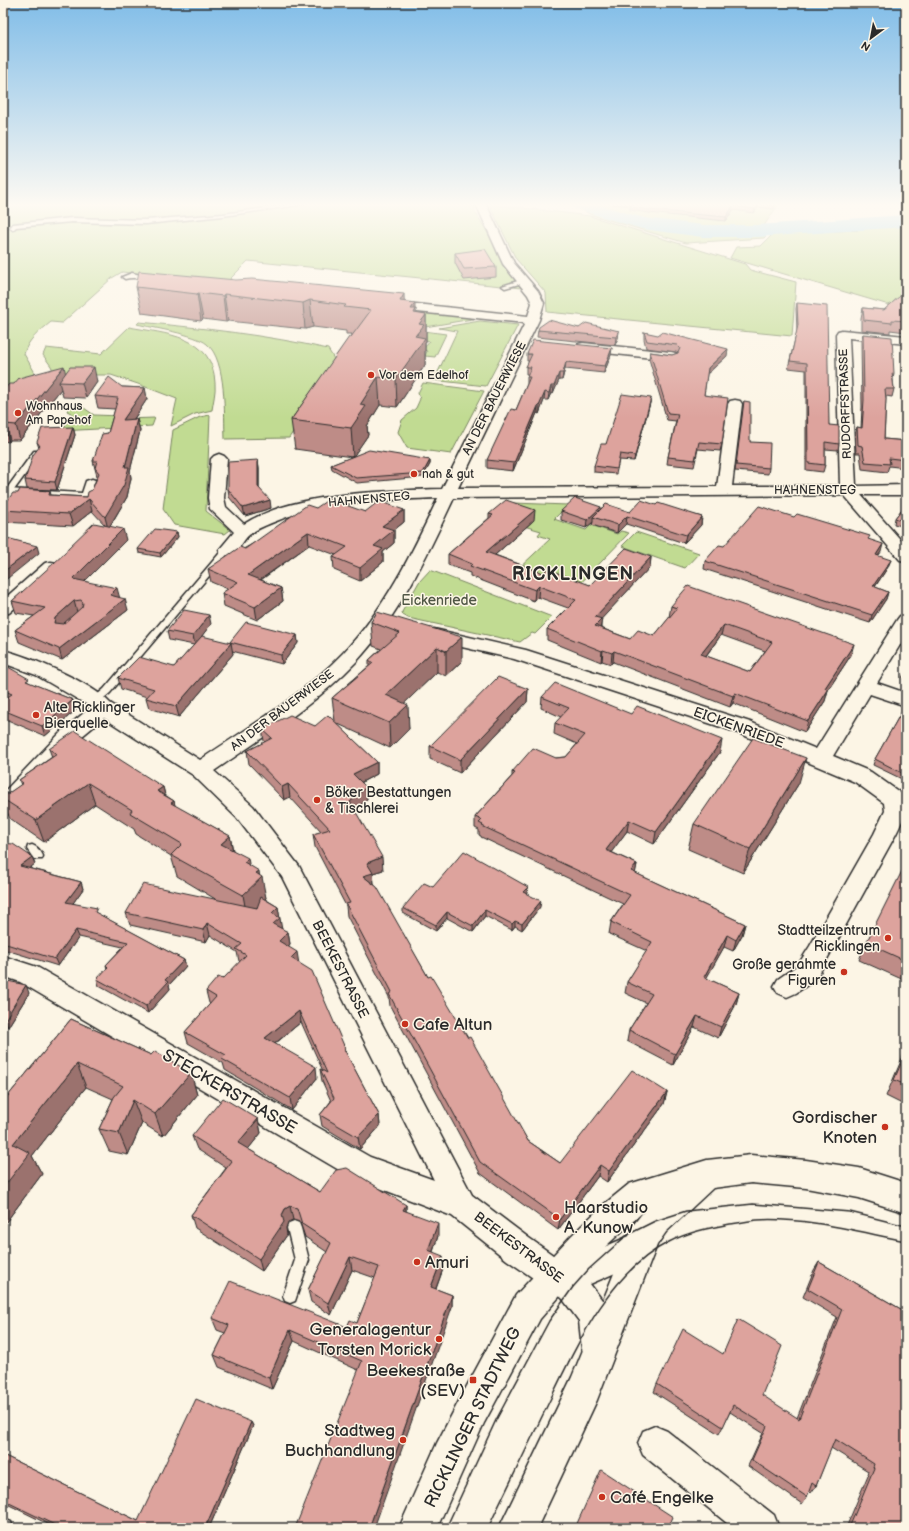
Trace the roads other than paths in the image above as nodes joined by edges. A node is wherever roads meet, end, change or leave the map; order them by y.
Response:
1 (130, 275) edge
2 (135, 275) edge
3 (519, 275) edge
4 (125, 277) dead end
5 (160, 279) edge
6 (524, 281) junction
7 (505, 286) dead end
8 (374, 303) edge
9 (533, 320) junction
10 (906, 340) edge
11 (568, 346) edge
12 (671, 356) edge
13 (735, 404) dead end
14 (37, 452) edge
15 (219, 459) dead end
16 (92, 484) dead end
17 (724, 490) junction
18 (848, 490) junction
19 (906, 490) edge
20 (449, 494) junction
21 (5, 496) edge
22 (243, 532) junction
23 (227, 550) joint
24 (906, 556) edge
25 (61, 559) edge
26 (3, 608) edge
27 (906, 620) edge
28 (417, 630) edge
29 (3, 656) edge
30 (866, 686) junction
31 (906, 700) edge
32 (99, 704) junction
33 (821, 758) junction
34 (200, 770) junction
35 (3, 807) edge
36 (3, 966) edge
37 (787, 986) dead end
38 (707, 1174) junction
39 (906, 1198) edge
40 (462, 1204) junction
41 (294, 1228) dead end
42 (641, 1246) junction
43 (556, 1276) junction
44 (290, 1296) dead end
45 (598, 1353) junction
46 (655, 1443) dead end
47 (418, 1528) edge
48 (518, 1528) edge
49 (761, 1528) edge

1 - 4 lane
2 - 5 lane
3 - 6 street, AN DER BAUERWIESE
6 - 7 lane
6 - 9 street, AN DER BAUERWIESE
8 - 9 street
9 - 20 street, AN DER BAUERWIESE
10 - 18 street, RUDORFFSTRASSE
11 - 12 street
13 - 17 street
14 - 21 lane
15 - 22 street
16 - 21 street
17 - 18 street, HAHNENSTEG
17 - 20 street, HAHNENSTEG
18 - 19 street, HAHNENSTEG
18 - 24 street
20 - 22 street, HAHNENSTEG
20 - 34 street, AN DER BAUERWIESE
22 - 23 street, HAHNENSTEG
23 - 32 lane, HAHNENSTEG
25 - 26 street
27 - 30 street
28 - 33 street, EICKENRIEDE
29 - 32 street, BEEKESTRASSE
30 - 31 street
30 - 33 street
32 - 34 street, BEEKESTRASSE
32 - 35 street, HAHNENSTEG
33 - 37 street, EICKENRIEDE
34 - 40 street, BEEKESTRASSE
36 - 40 street, STECKERSTRASSE
38 - 39 street, RICKLINGER STADTWEG
38 - 42 street
38 - 43 street, RICKLINGER STADTWEG
40 - 43 street, BEEKESTRASSE
41 - 44 lane
42 - 43 street
42 - 45 street
43 - 45 street, BEEKESTRASSE
43 - 47 street, RICKLINGER STADTWEG
45 - 48 street
46 - 49 street

